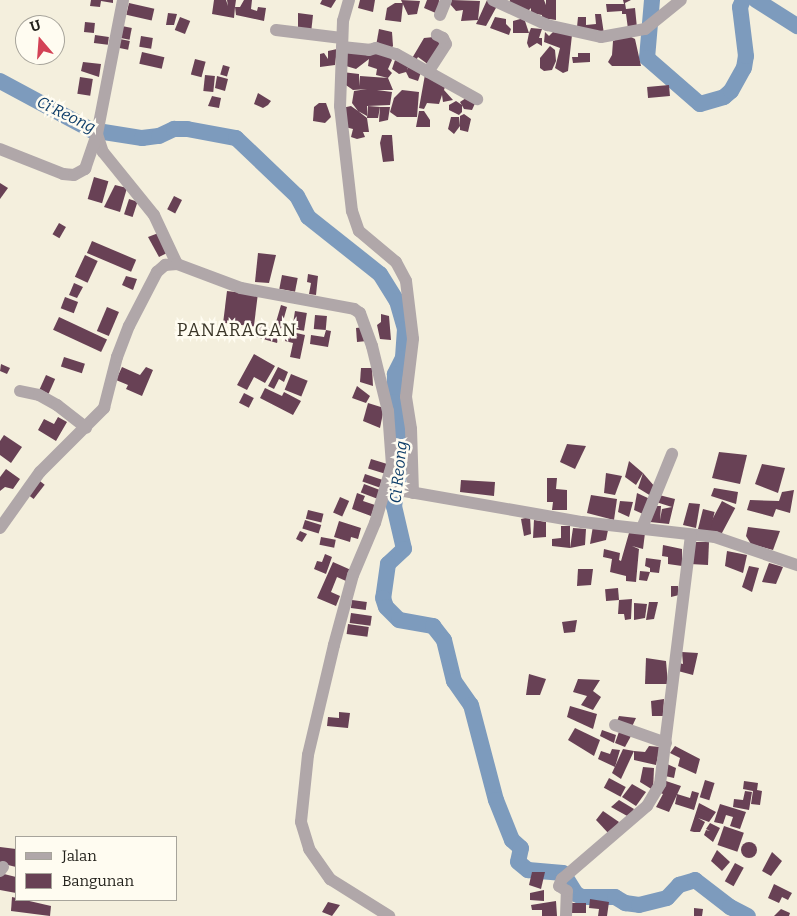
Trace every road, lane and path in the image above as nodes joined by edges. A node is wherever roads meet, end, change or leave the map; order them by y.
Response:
1 (123, 0) edge
2 (349, 0) edge
3 (446, 0) edge
4 (493, 0) edge
5 (681, 0) edge
6 (440, 15) dead end
7 (276, 30) dead end
8 (436, 35) dead end
9 (342, 42) junction
10 (428, 72) junction
11 (477, 99) dead end
12 (98, 128) junction
13 (0, 149) edge
14 (177, 264) junction
15 (20, 391) dead end
16 (86, 428) junction
17 (672, 454) dead end
18 (391, 488) junction
19 (411, 492) junction
20 (0, 528) edge
21 (642, 528) junction
22 (691, 535) junction
23 (797, 565) edge
24 (615, 726) dead end
25 (666, 743) junction
26 (389, 916) edge
27 (566, 916) edge

1 - 12 street
2 - 9 street
3 - 6 street
4 - 5 street
7 - 9 street
8 - 10 street
9 - 10 street
9 - 19 street
10 - 11 street
12 - 13 street
12 - 14 street
14 - 16 street
14 - 18 street
15 - 16 street
16 - 20 street
17 - 21 street
18 - 19 street
18 - 26 street
19 - 21 street
21 - 22 street
22 - 23 street
22 - 25 street
24 - 25 street
25 - 27 street

